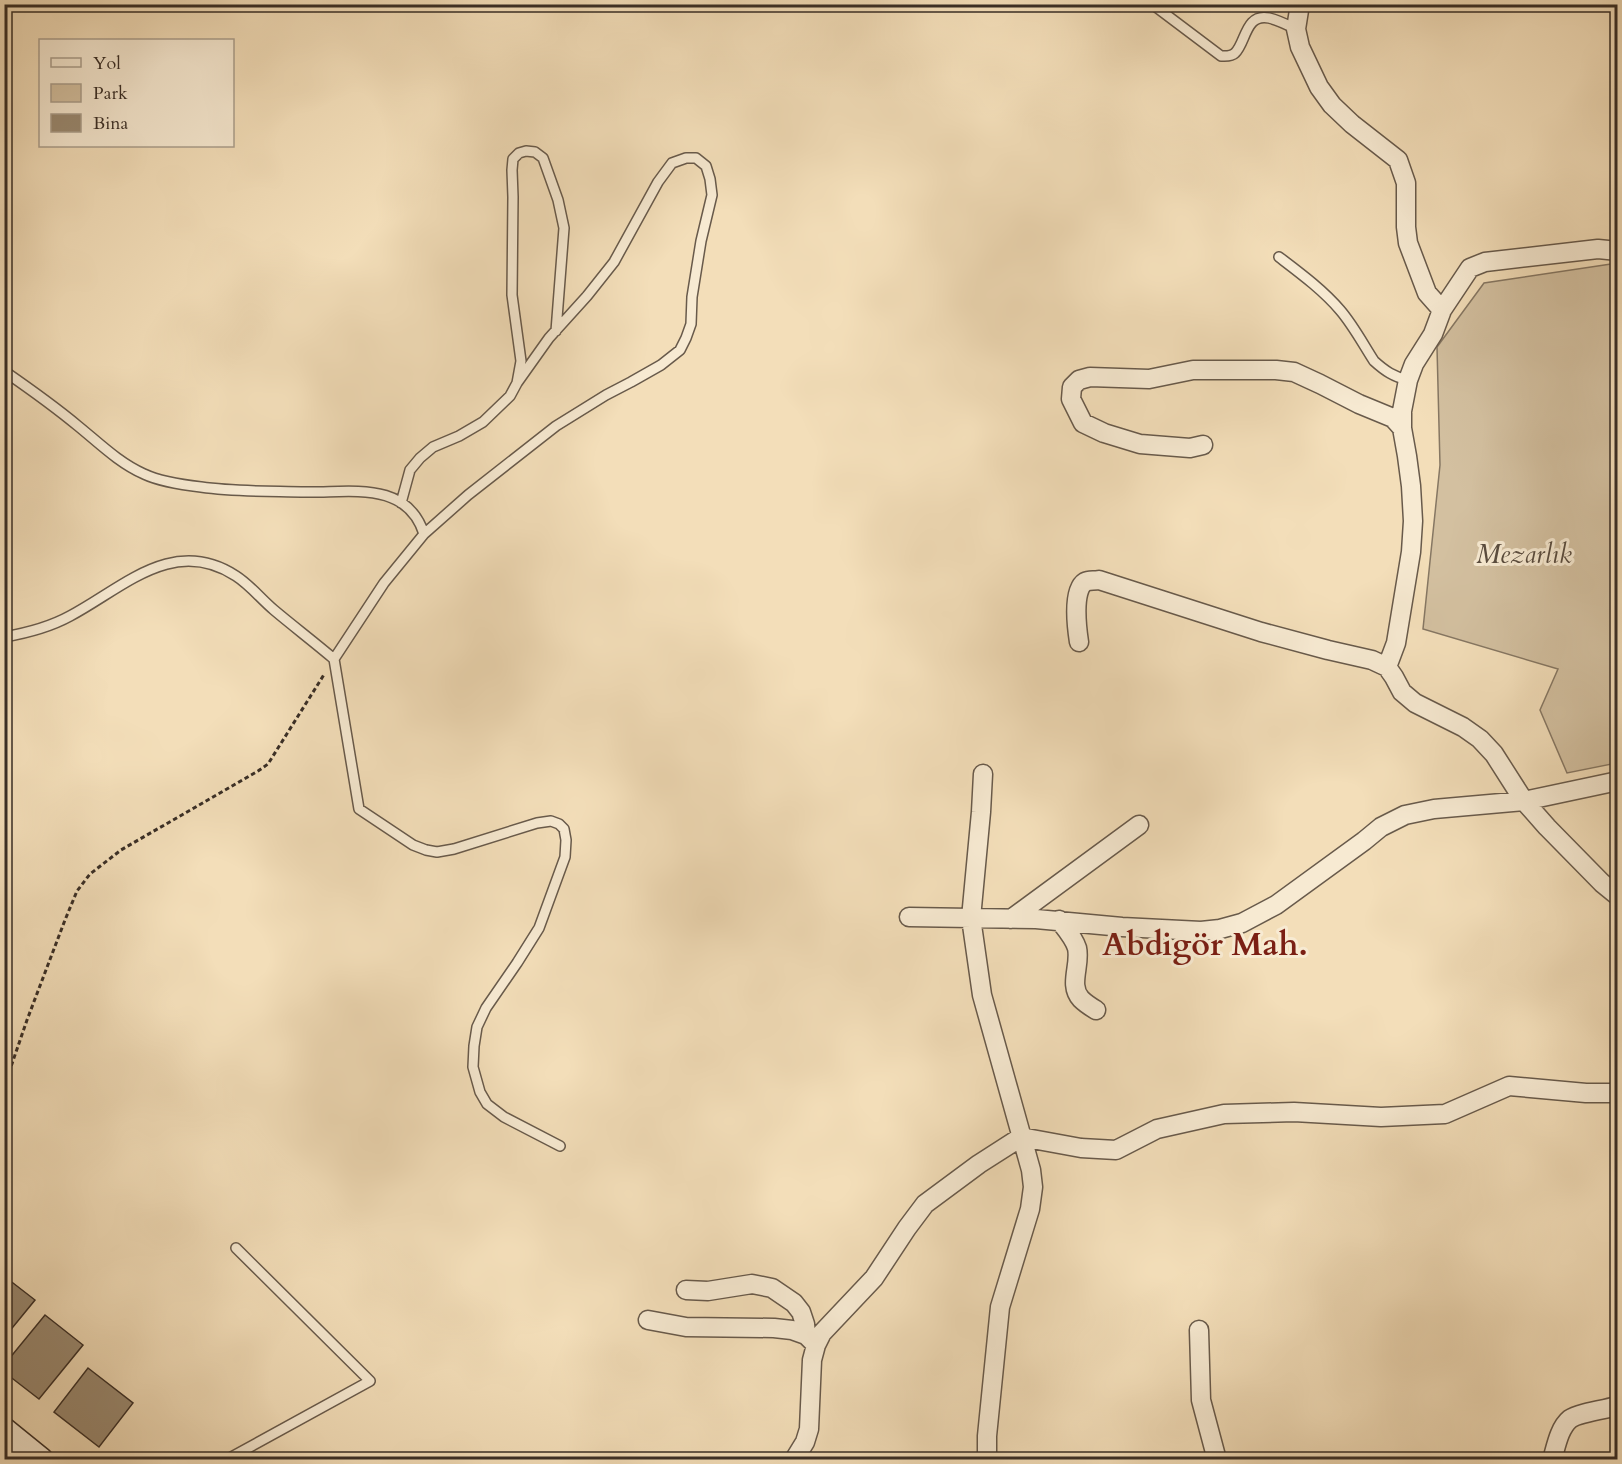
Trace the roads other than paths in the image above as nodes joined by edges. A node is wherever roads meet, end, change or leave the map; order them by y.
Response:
1 (1152, 4) edge
2 (1300, 4) edge
3 (1296, 28) junction
4 (1617, 250) edge
5 (1279, 257) dead end
6 (1442, 310) junction
7 (556, 331) junction
8 (4, 371) edge
9 (1408, 380) junction
10 (517, 383) junction
11 (1402, 428) junction
12 (1203, 445) dead end
13 (401, 503) junction
14 (424, 534) junction
15 (4, 637) edge
16 (1079, 642) dead end
17 (334, 659) junction
18 (1386, 667) junction
19 (982, 774) dead end
20 (1617, 781) edge
21 (1524, 801) junction
22 (1138, 825) dead end
23 (1617, 896) edge
24 (909, 918) dead end
25 (971, 918) junction
26 (1011, 919) junction
27 (1059, 920) junction
28 (1096, 1010) dead end
29 (1617, 1093) edge
30 (1021, 1137) junction
31 (560, 1146) dead end
32 (236, 1248) dead end
33 (686, 1290) dead end
34 (648, 1320) dead end
35 (1199, 1330) dead end
36 (811, 1340) junction
37 (1617, 1406) edge
38 (4, 1430) edge
39 (41, 1460) edge
40 (226, 1460) edge
41 (794, 1460) edge
42 (987, 1460) edge
43 (1217, 1460) edge
44 (1552, 1460) edge

1 - 3 lane
2 - 3 street
3 - 6 street
4 - 6 street
5 - 9 lane
6 - 9 street
7 - 10 lane
7 - 10 lane
7 - 14 lane
8 - 13 lane
9 - 11 street
10 - 13 lane
11 - 12 street
11 - 18 street
13 - 14 lane
14 - 17 lane
15 - 17 lane
16 - 18 street
17 - 31 lane
18 - 21 street
19 - 25 street
20 - 21 street
21 - 23 street
21 - 27 street
22 - 26 street
24 - 25 street
25 - 26 street
25 - 30 street
26 - 27 street
27 - 28 street
29 - 30 street
30 - 36 street
30 - 42 street
32 - 40 lane
33 - 36 street
34 - 36 street
35 - 43 street
36 - 41 street
37 - 44 street
38 - 39 main road

